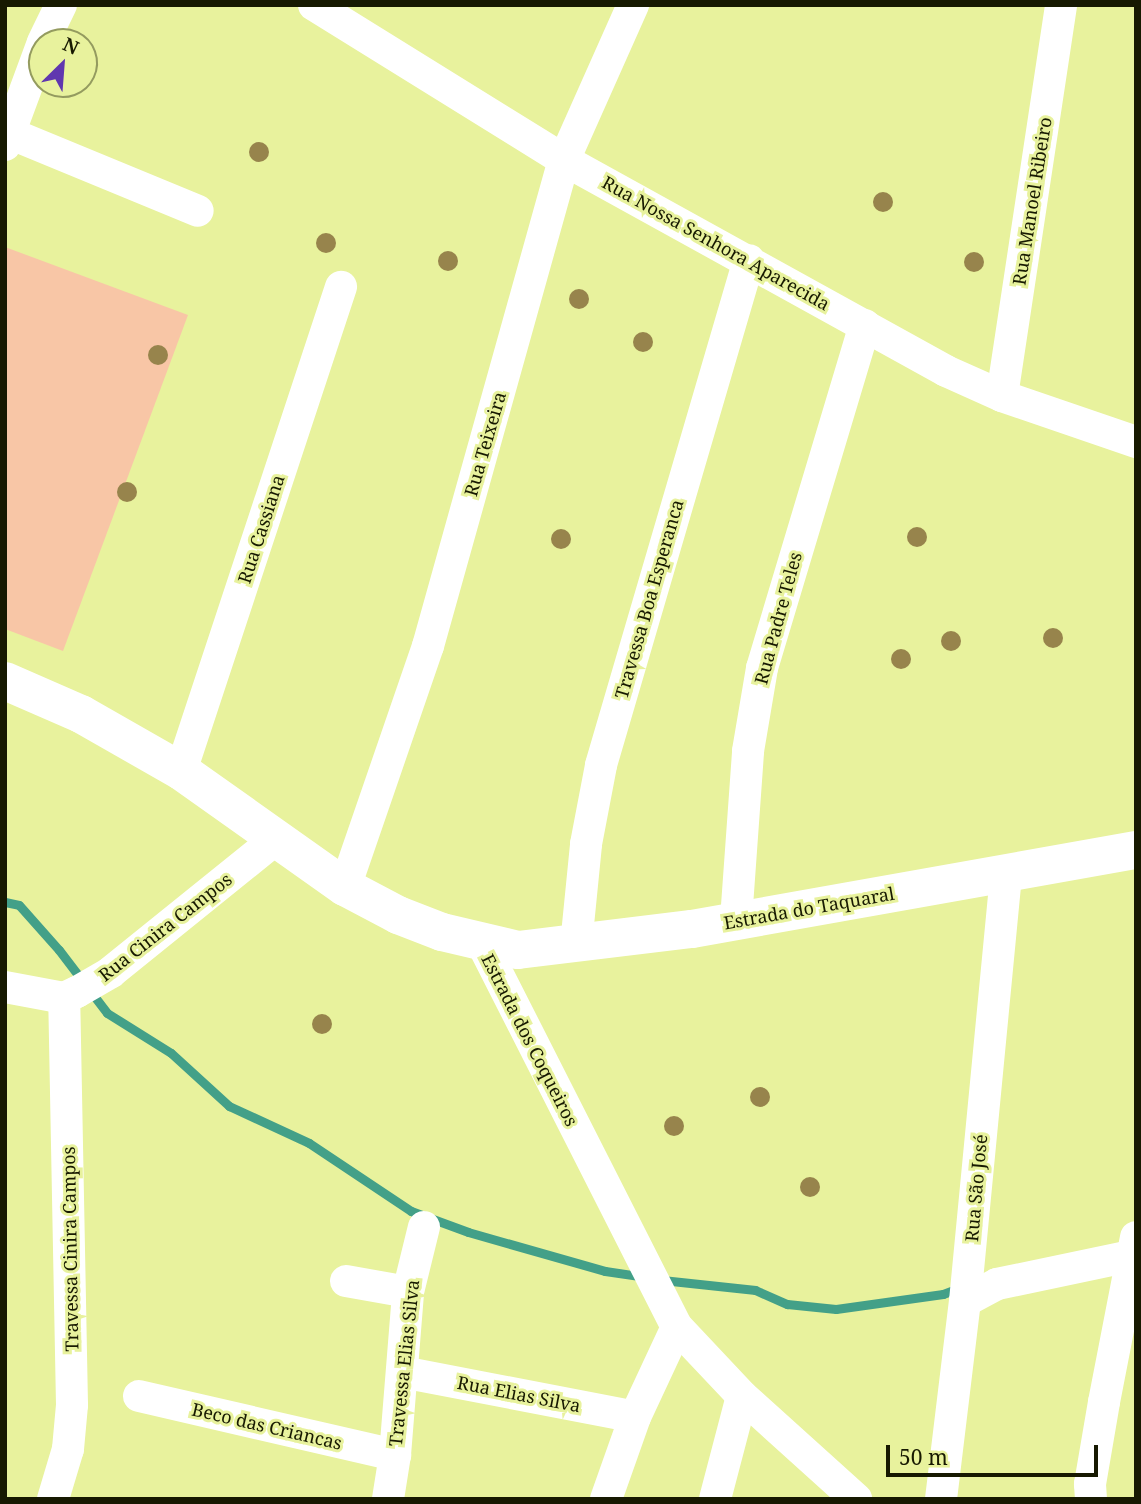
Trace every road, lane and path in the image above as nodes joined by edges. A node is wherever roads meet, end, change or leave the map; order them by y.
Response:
1 (61, 5) edge
2 (314, 5) edge
3 (633, 5) edge
4 (1061, 5) edge
5 (50, 28) edge
6 (28, 83) edge
7 (7, 139) edge
8 (564, 160) junction
9 (198, 211) dead end
10 (749, 260) junction
11 (341, 287) dead end
12 (865, 325) junction
13 (1002, 396) junction
14 (1136, 442) edge
15 (5, 681) edge
16 (181, 771) junction
17 (276, 839) junction
18 (1136, 850) edge
19 (1006, 876) junction
20 (345, 887) junction
21 (736, 920) junction
22 (482, 943) junction
23 (576, 945) junction
24 (5, 987) edge
25 (70, 995) junction
26 (424, 1227) dead end
27 (1135, 1249) edge
28 (346, 1281) dead end
29 (408, 1292) junction
30 (966, 1292) junction
31 (677, 1327) junction
32 (402, 1372) junction
33 (139, 1396) dead end
34 (742, 1396) junction
35 (635, 1417) junction
36 (395, 1455) junction
37 (52, 1499) edge
38 (388, 1499) edge
39 (606, 1499) edge
40 (715, 1499) edge
41 (856, 1499) edge
42 (941, 1499) edge
43 (1091, 1499) edge

1 - 5 street
2 - 8 street, Rua Nossa Senhora Aparecida
3 - 8 street, Rua Teixeira
4 - 13 street, Rua Manoel Ribeiro
6 - 7 street
7 - 9 street
8 - 10 street, Rua Nossa Senhora Aparecida
8 - 20 street, Rua Teixeira
10 - 12 street, Rua Nossa Senhora Aparecida
10 - 23 street, Travessa Boa Esperanca
11 - 16 street, Rua Cassiana
12 - 13 street, Rua Nossa Senhora Aparecida
12 - 21 street, Rua Padre Teles
13 - 14 street, Rua Nossa Senhora Aparecida
15 - 16 street, Estrada dos Coqueiros
16 - 17 street, Estrada dos Coqueiros
17 - 20 street, Estrada dos Coqueiros
17 - 25 street, Rua Cinira Campos
18 - 19 street, Estrada do Taquaral
19 - 21 street, Estrada do Taquaral
19 - 30 street, Rua São José
20 - 22 street, Estrada dos Coqueiros
21 - 23 street, Estrada do Taquaral
22 - 23 street, Estrada do Taquaral
22 - 31 street, Estrada dos Coqueiros
24 - 25 street
25 - 37 street, Travessa Cinira Campos
26 - 29 street, Travessa Elias Silva
27 - 30 street
27 - 43 street
28 - 29 street
29 - 32 street, Travessa Elias Silva
30 - 42 street, Rua São José
31 - 34 street, Estrada dos Coqueiros
31 - 35 street
32 - 35 street, Rua Elias Silva
32 - 36 street, Travessa Elias Silva
33 - 36 street, Beco das Criancas
34 - 40 street
34 - 41 street, Estrada dos Coqueiros
35 - 39 street
36 - 38 street, Travessa Elias Silva

